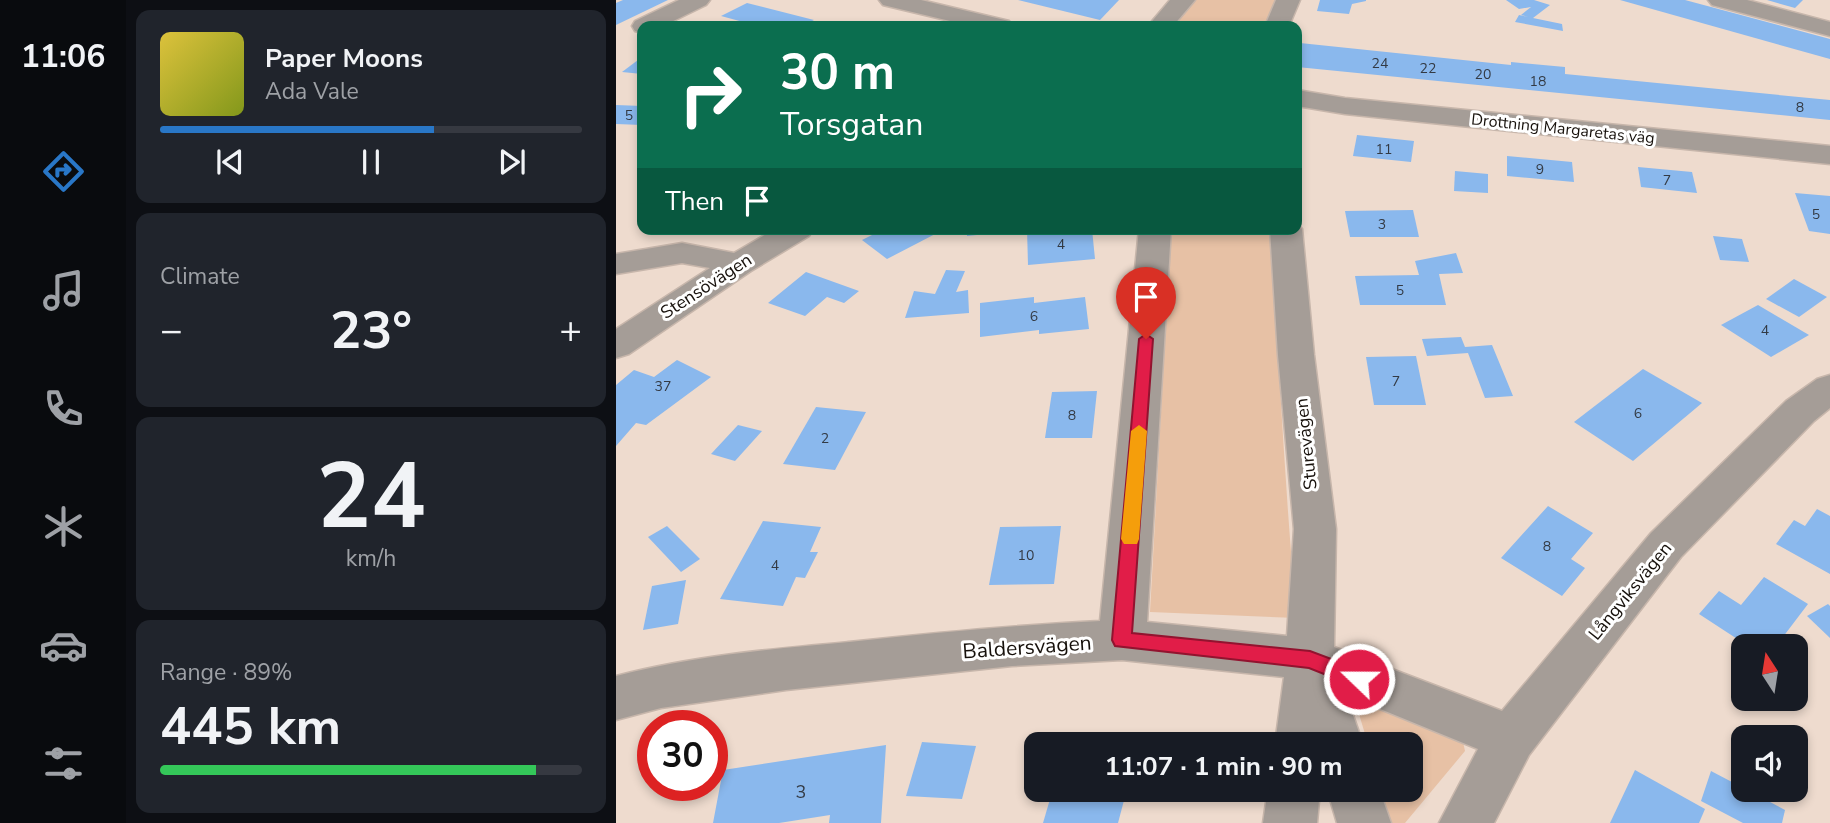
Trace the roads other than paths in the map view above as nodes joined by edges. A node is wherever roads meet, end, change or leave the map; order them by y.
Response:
1 (698, 0) edge
2 (891, 0) edge
3 (1183, 0) edge
4 (1288, 0) edge
5 (1720, 0) edge
6 (655, 21) edge
7 (979, 21) edge
8 (1164, 21) edge
9 (1279, 21) edge
10 (1830, 29) edge
11 (1302, 99) edge
12 (1830, 155) edge
13 (788, 235) edge
14 (1155, 235) edge
15 (1286, 235) edge
16 (616, 264) edge
17 (739, 264) junction
18 (616, 346) edge
19 (1830, 388) edge
20 (1122, 640) junction
21 (1310, 659) junction
22 (616, 698) edge
23 (1301, 732) edge
24 (1334, 732) edge
25 (1511, 738) junction
26 (1292, 802) edge
27 (1357, 802) edge
28 (1290, 823) edge
29 (1364, 823) edge
30 (1465, 823) edge

1 - 6 street
2 - 7 street
3 - 8 street
4 - 9 street
5 - 10 street
11 - 12 street, Drottning Margaretas väg
13 - 17 street, Stensövägen
14 - 20 street
15 - 21 street, Sturevägen
16 - 17 street
17 - 18 street, Stensövägen
19 - 25 street, Långviksvägen
20 - 21 street, Baldersvägen
20 - 22 street, Baldersvägen
21 - 23 street, Sturevägen
21 - 24 street, Sturevägen
21 - 25 street, Baldersvägen
25 - 30 street, Långviksvägen
26 - 28 street
27 - 29 street

